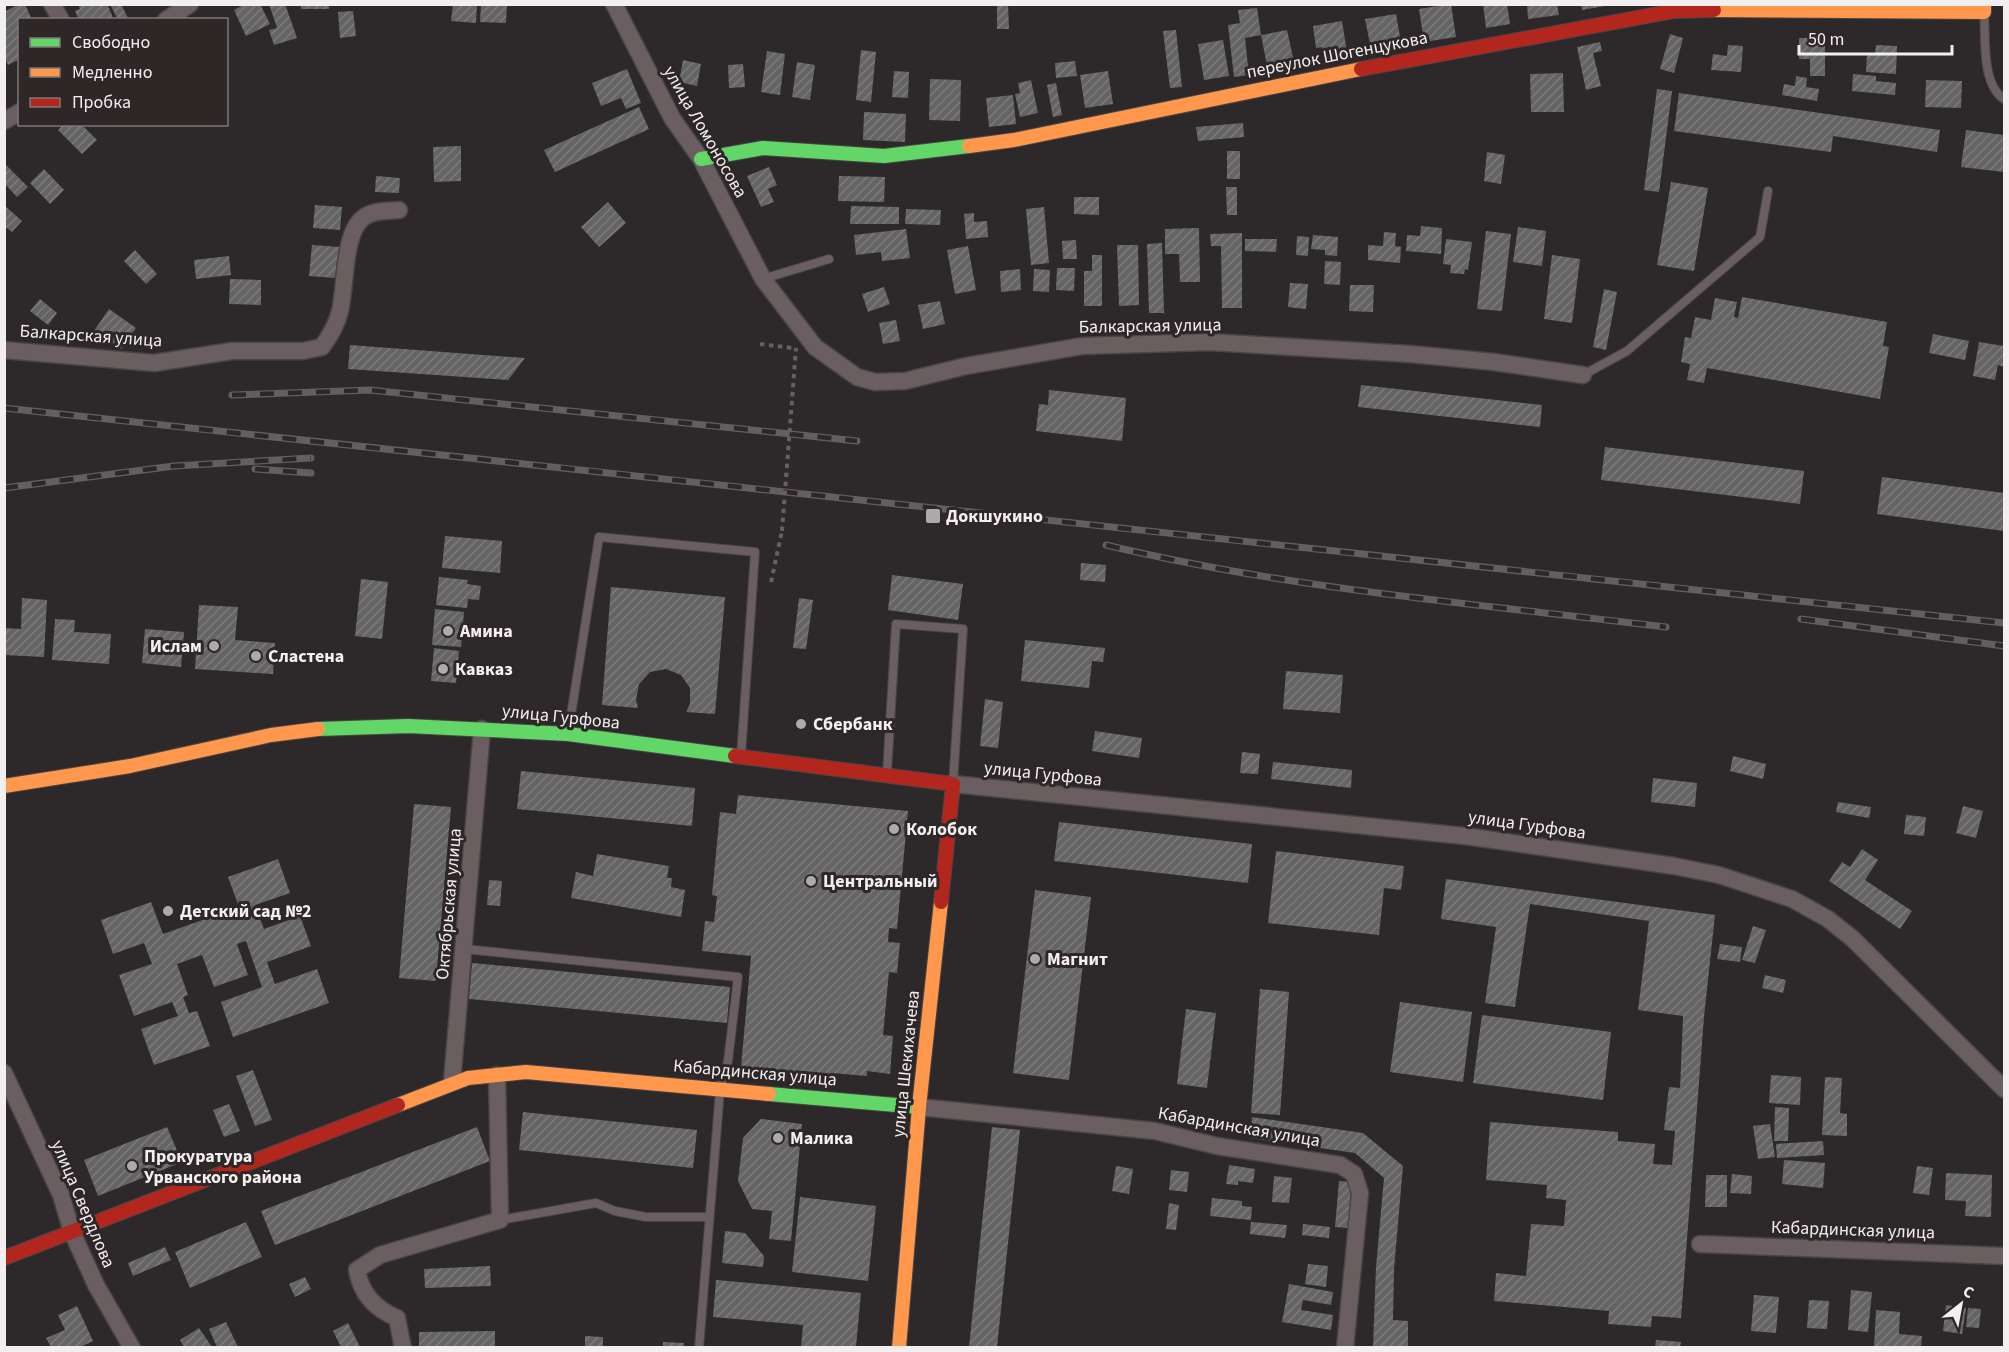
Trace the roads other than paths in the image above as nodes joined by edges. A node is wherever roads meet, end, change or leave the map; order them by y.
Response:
1 (52, 4) edge
2 (190, 4) edge
3 (614, 4) edge
4 (1984, 8) edge
5 (60, 18) edge
6 (169, 18) edge
7 (2004, 99) edge
8 (18, 113) edge
9 (4, 121) edge
10 (701, 159) junction
11 (1768, 191) dead end
12 (399, 210) dead end
13 (829, 259) dead end
14 (763, 279) junction
15 (4, 350) edge
16 (1583, 375) joint
17 (482, 729) junction
18 (568, 734) junction
19 (741, 758) junction
20 (886, 775) junction
21 (953, 784) junction
22 (4, 786) edge
23 (465, 949) junction
24 (4, 1073) edge
25 (497, 1075) junction
26 (452, 1082) junction
27 (2004, 1089) edge
28 (720, 1090) junction
29 (919, 1107) junction
30 (708, 1217) junction
31 (500, 1220) junction
32 (72, 1232) junction
33 (1700, 1244) dead end
34 (2004, 1256) edge
35 (4, 1258) edge
36 (132, 1347) edge
37 (404, 1347) edge
38 (699, 1347) edge
39 (899, 1347) edge
40 (1345, 1347) edge

1 - 5 street
2 - 6 street
3 - 10 street, улица Ломоносова
4 - 7 lane
4 - 10 street, переулок Шогенцукова
8 - 9 street
10 - 14 street, улица Ломоносова
11 - 16 lane
12 - 15 street, Балкарская улица
13 - 14 lane
14 - 16 street, Балкарская улица
17 - 18 street, улица Гурфова
17 - 22 street, улица Гурфова
17 - 23 street, Октябрьская улица
18 - 19 street, улица Гурфова
18 - 19 lane
19 - 20 street, улица Гурфова
20 - 21 street, улица Гурфова
20 - 21 lane
21 - 27 street, улица Гурфова
21 - 29 street, улица Шекихачева
23 - 26 street, Октябрьская улица
23 - 28 lane
24 - 32 street, улица Свердлова
25 - 26 street, Кабардинская улица
25 - 28 street, Кабардинская улица
25 - 31 street
26 - 32 street, Кабардинская улица
28 - 29 street, Кабардинская улица
28 - 30 lane
29 - 39 street, улица Шекихачева
29 - 40 street, Кабардинская улица
30 - 31 lane
30 - 38 lane
31 - 37 street
32 - 35 street, Кабардинская улица
32 - 36 street, улица Свердлова
33 - 34 street, Кабардинская улица

